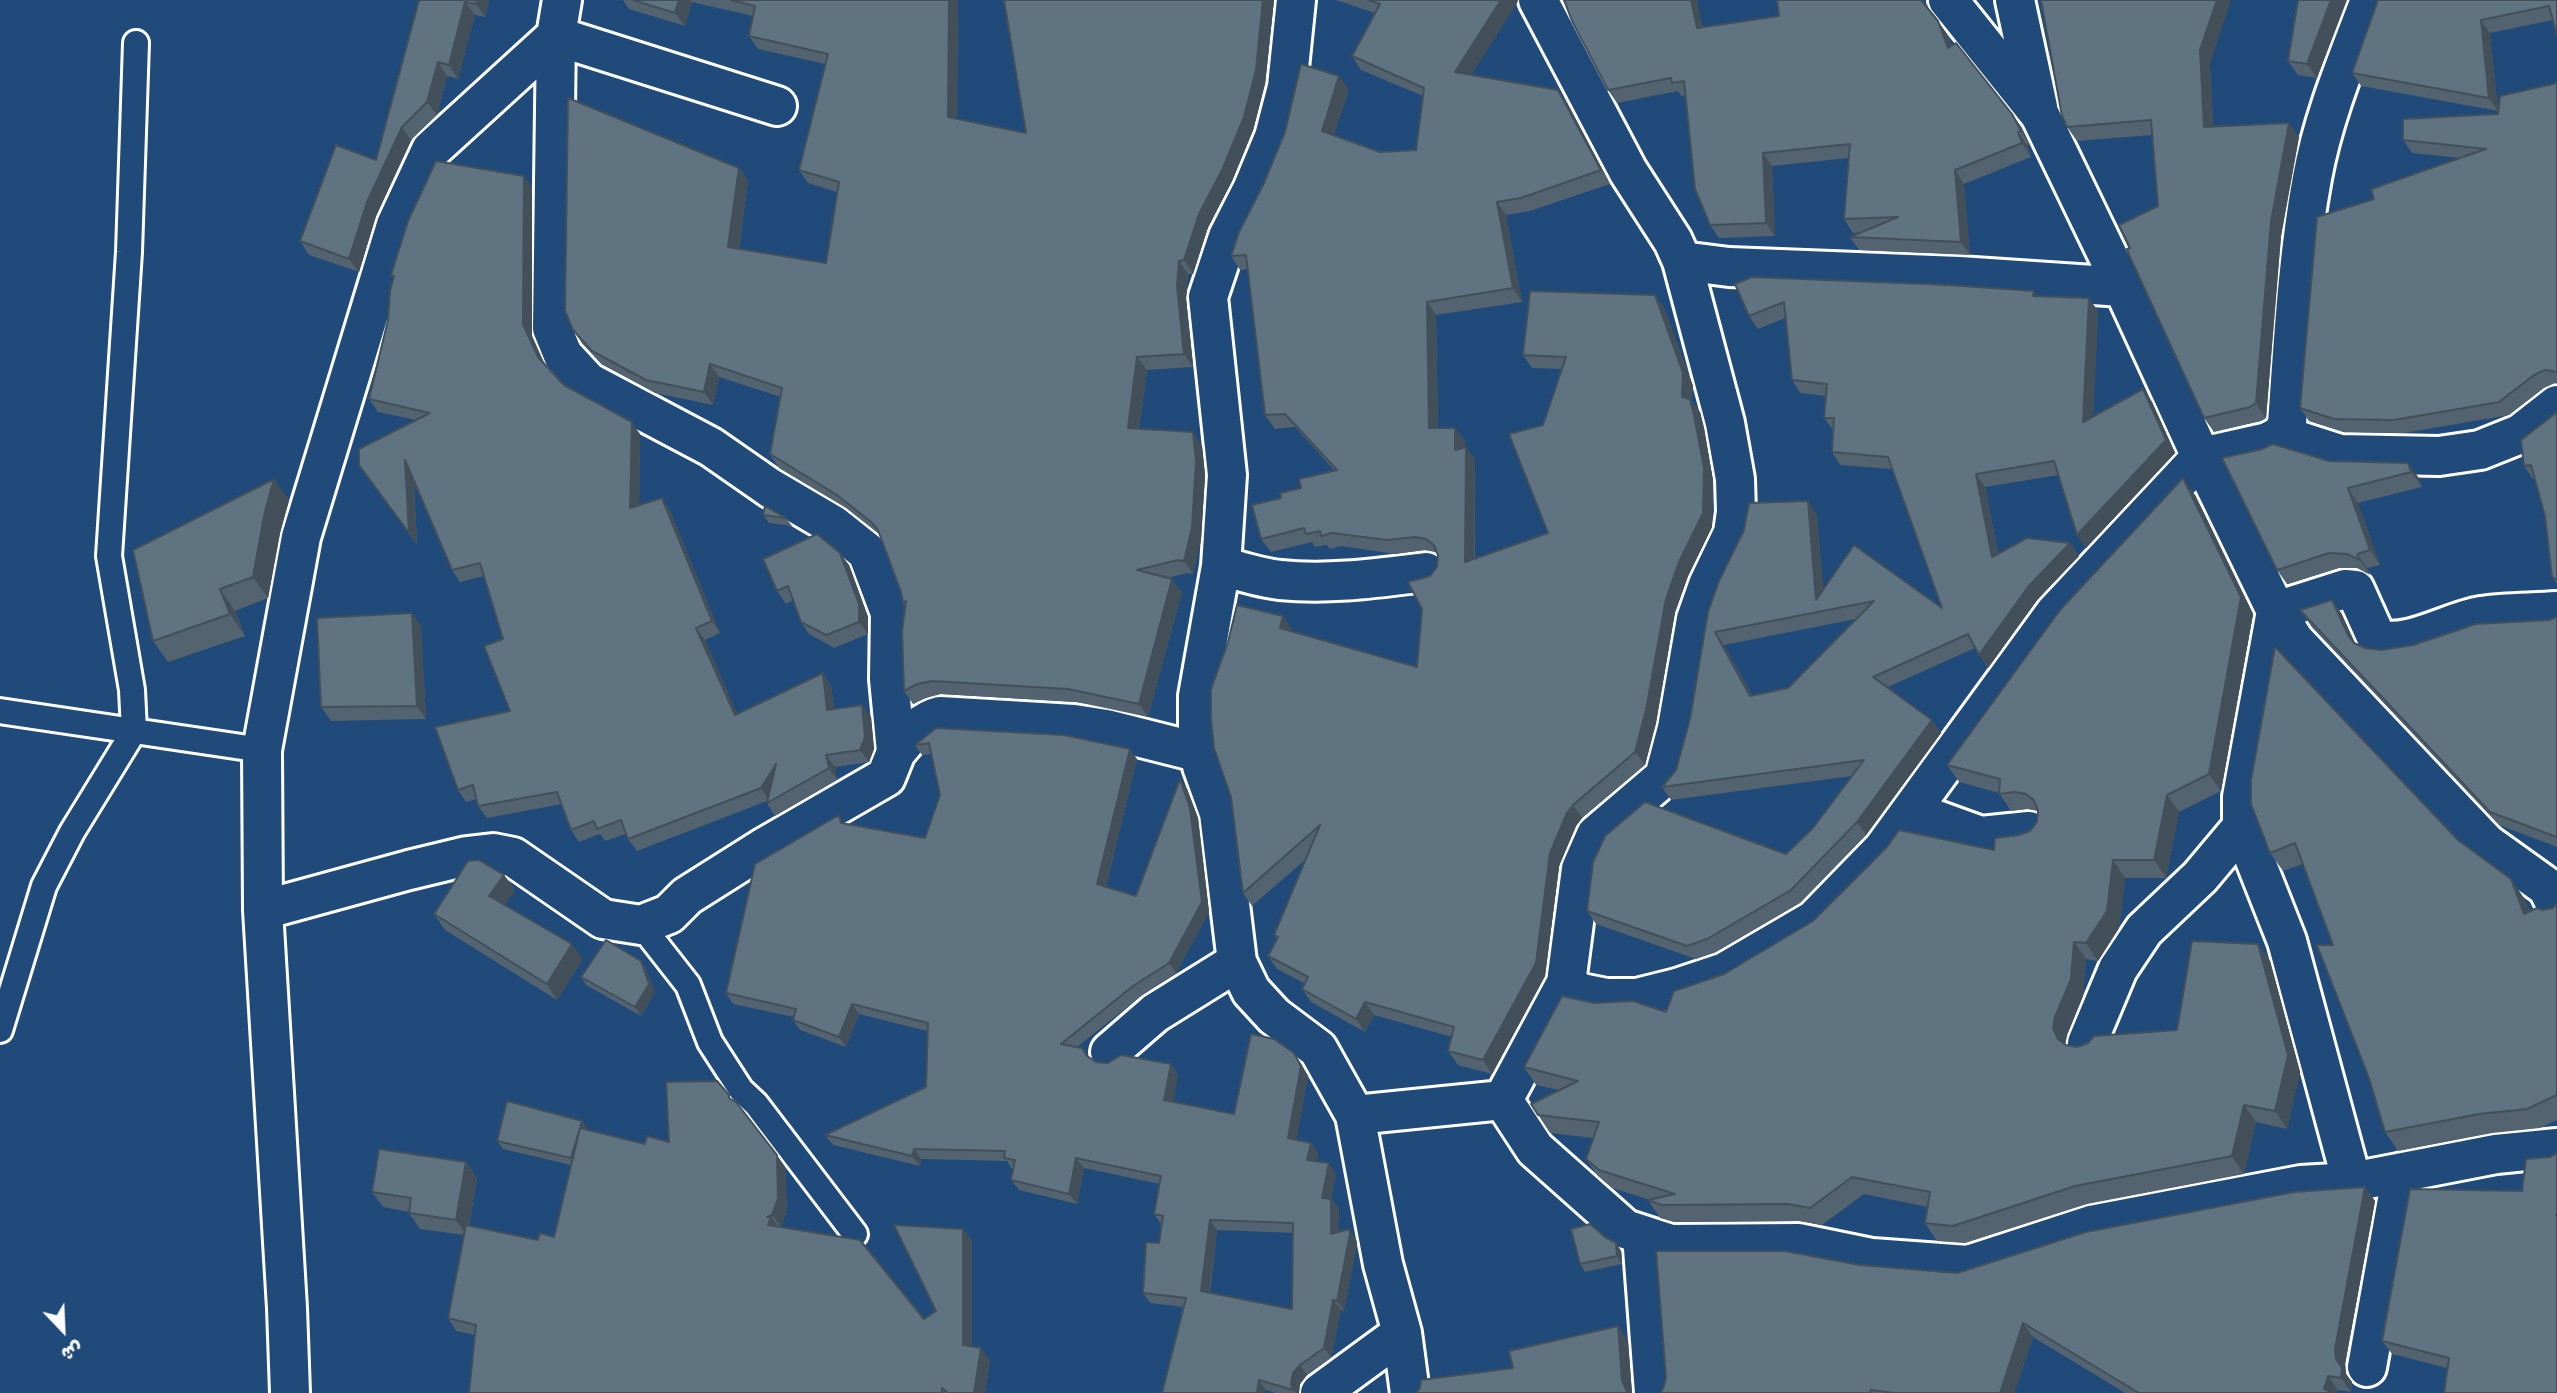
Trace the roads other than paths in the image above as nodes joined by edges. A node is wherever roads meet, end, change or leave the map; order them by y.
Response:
1 (1296, 0) edge
2 (1538, 0) edge
3 (1948, 0) edge
4 (2015, 0) edge
5 (2370, 0) edge
6 (559, 18) edge
7 (136, 43) dead end
8 (778, 106) dead end
9 (2040, 115) junction
10 (1682, 261) junction
11 (2123, 287) junction
12 (2557, 405) edge
13 (2281, 435) junction
14 (2201, 457) junction
15 (1221, 566) junction
16 (1426, 572) dead end
17 (2276, 611) junction
18 (2557, 611) edge
19 (0, 711) edge
20 (134, 731) junction
21 (262, 750) junction
22 (896, 752) junction
23 (1201, 753) junction
24 (1912, 811) junction
25 (2242, 827) junction
26 (2029, 831) edge
27 (2554, 893) edge
28 (263, 910) junction
29 (641, 925) junction
30 (1237, 961) junction
31 (1566, 983) junction
32 (0, 1030) edge
33 (2087, 1043) edge
34 (1110, 1052) dead end
35 (1503, 1100) junction
36 (1355, 1115) junction
37 (2557, 1148) edge
38 (2402, 1172) junction
39 (2352, 1182) junction
40 (855, 1234) dead end
41 (1642, 1235) junction
42 (1402, 1333) junction
43 (2367, 1367) dead end
44 (290, 1393) edge
45 (1320, 1393) edge
46 (1410, 1393) edge
47 (1654, 1393) edge

1 - 15 street
2 - 10 street
3 - 9 street
4 - 9 street
5 - 13 street
6 - 8 street
6 - 21 street
6 - 22 street
7 - 20 lane
9 - 11 street
10 - 11 street
10 - 31 street
11 - 14 street
12 - 13 street
13 - 14 street
14 - 17 street
14 - 24 street
15 - 16 street
15 - 23 street
17 - 18 street
17 - 25 street
17 - 27 street
19 - 20 lane
20 - 21 lane
20 - 32 lane
21 - 28 street
22 - 23 street
22 - 29 street
23 - 30 street
24 - 26 street
24 - 31 street
25 - 33 street
25 - 39 street
28 - 29 street
28 - 44 street
29 - 40 lane
30 - 34 street
30 - 36 street
31 - 35 street
35 - 36 street
35 - 41 street
36 - 42 street
37 - 38 street
38 - 39 street
38 - 43 street
39 - 41 street
41 - 47 street
42 - 45 street
42 - 46 street

